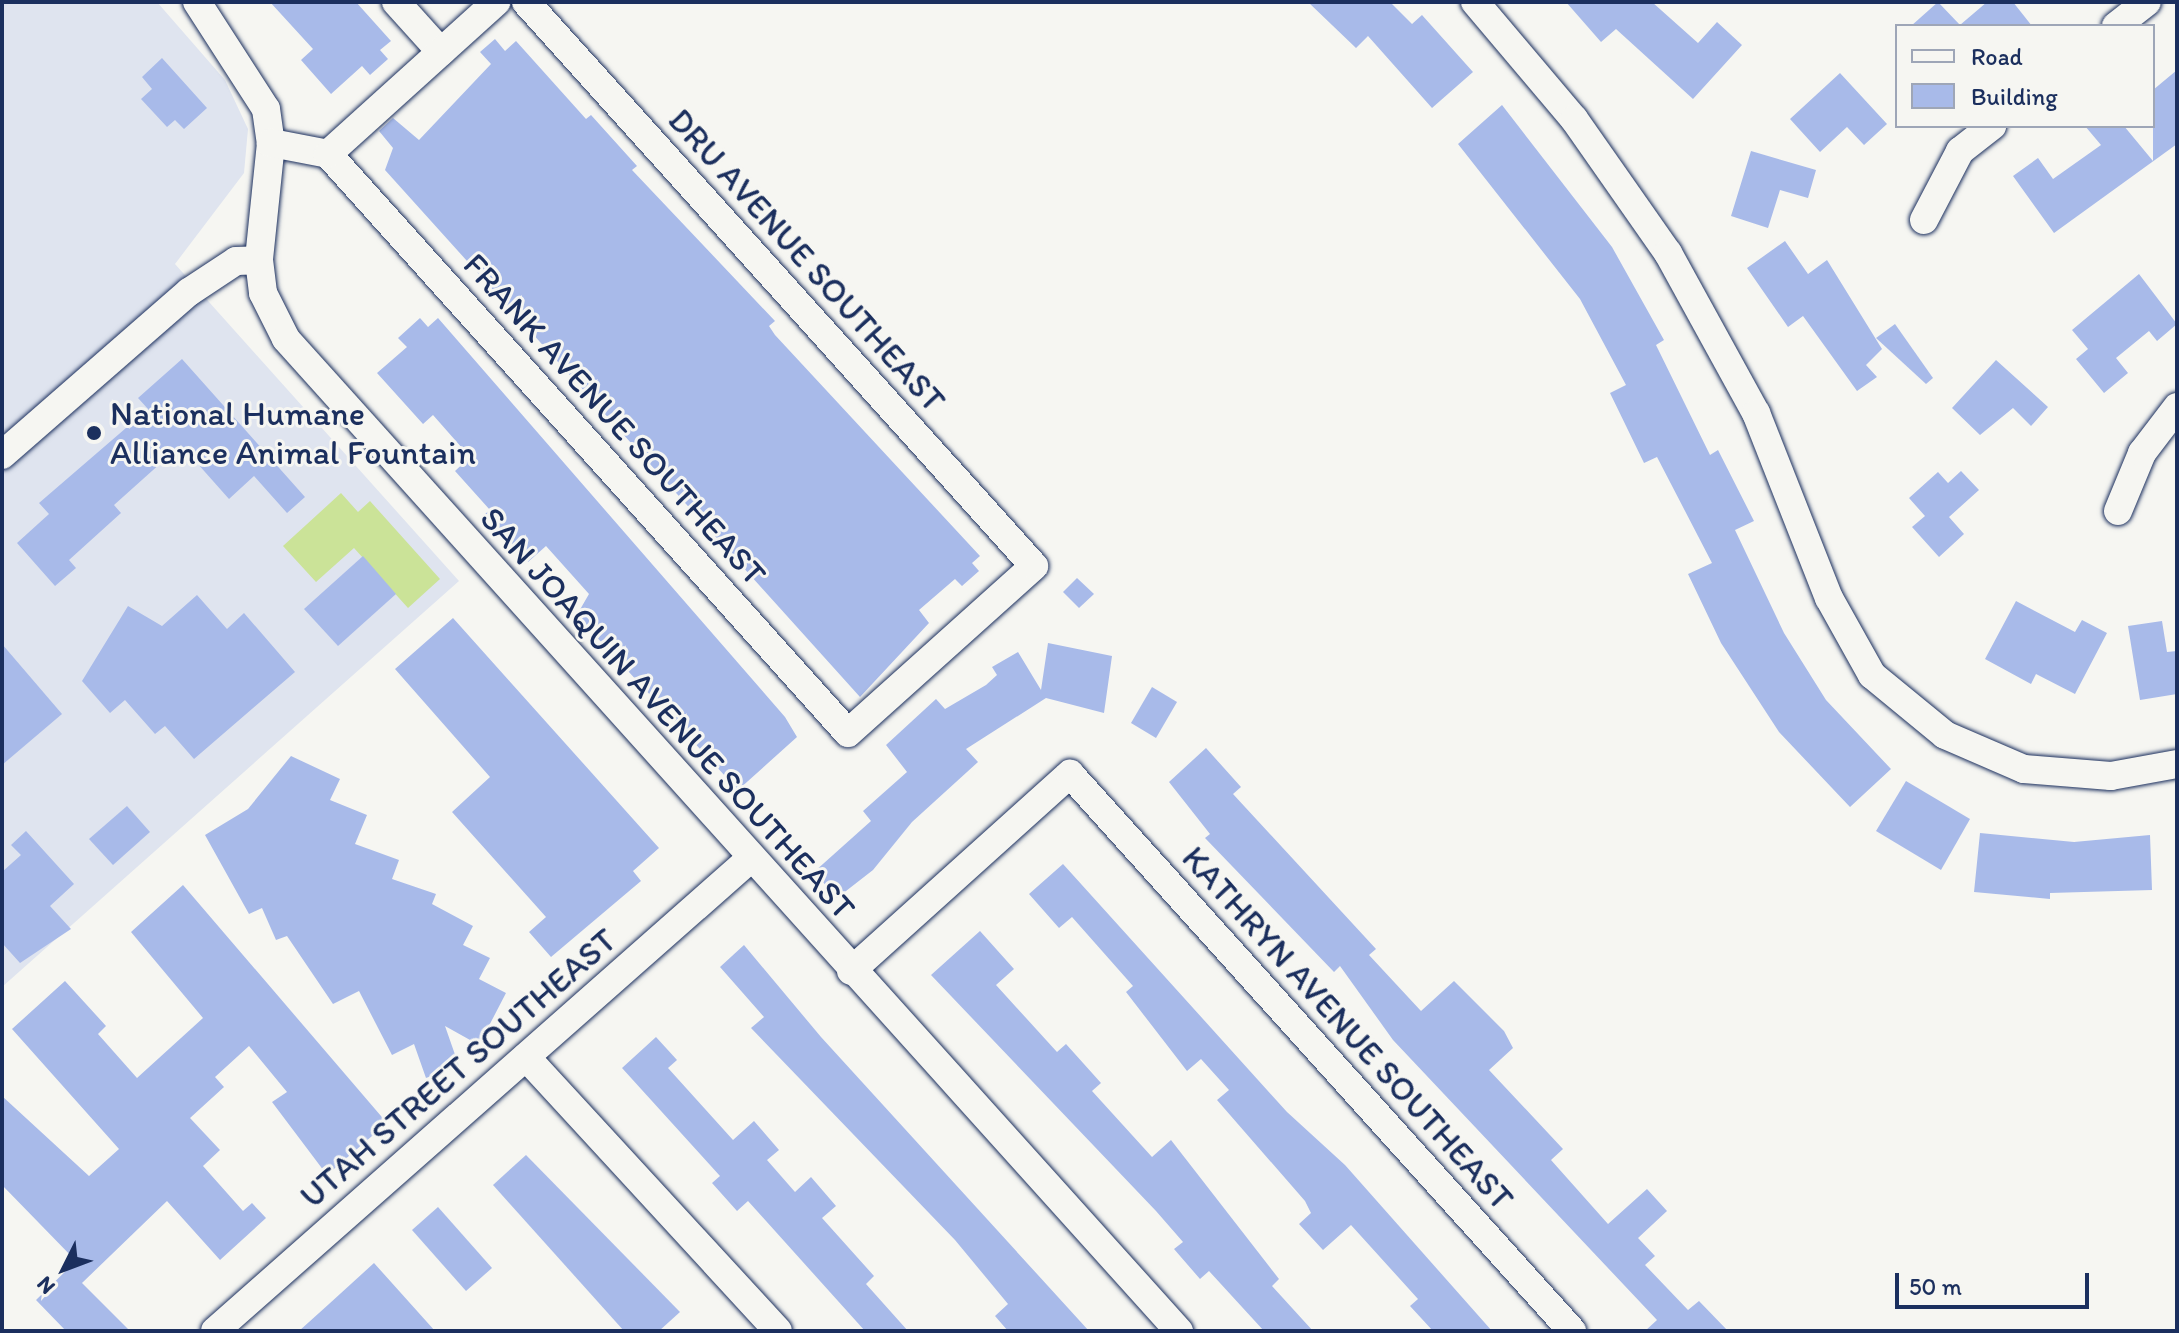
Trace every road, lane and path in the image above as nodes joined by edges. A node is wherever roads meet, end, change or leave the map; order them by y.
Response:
1 (197, 2) edge
2 (396, 2) edge
3 (496, 2) edge
4 (526, 2) edge
5 (1475, 2) edge
6 (2147, 2) edge
7 (2119, 24) edge
8 (441, 52) junction
9 (1989, 128) edge
10 (271, 143) junction
11 (328, 154) junction
12 (1924, 220) dead end
13 (259, 260) junction
14 (2177, 407) edge
15 (2, 455) edge
16 (2118, 511) dead end
17 (848, 733) joint
18 (2177, 764) edge
19 (750, 859) junction
20 (851, 971) junction
21 (526, 1057) junction
22 (770, 1328) edge
23 (215, 1331) edge
24 (1179, 1331) edge
25 (1572, 1331) edge

1 - 10 street, SAN JOAQUIN AVENUE SOUTHEAST
2 - 8 street
3 - 8 street
4 - 17 street, DRU AVENUE SOUTHEAST
5 - 18 street
6 - 7 street
8 - 11 street
9 - 12 street
10 - 11 street
10 - 13 street, SAN JOAQUIN AVENUE SOUTHEAST
11 - 17 street, FRANK AVENUE SOUTHEAST
13 - 15 street
13 - 19 street, SAN JOAQUIN AVENUE SOUTHEAST
14 - 16 street
19 - 20 street, SAN JOAQUIN AVENUE SOUTHEAST
19 - 21 street, UTAH STREET SOUTHEAST
20 - 24 street, SAN JOAQUIN AVENUE SOUTHEAST
20 - 25 street, KATHRYN AVENUE SOUTHEAST
21 - 22 street
21 - 23 street, UTAH STREET SOUTHEAST

